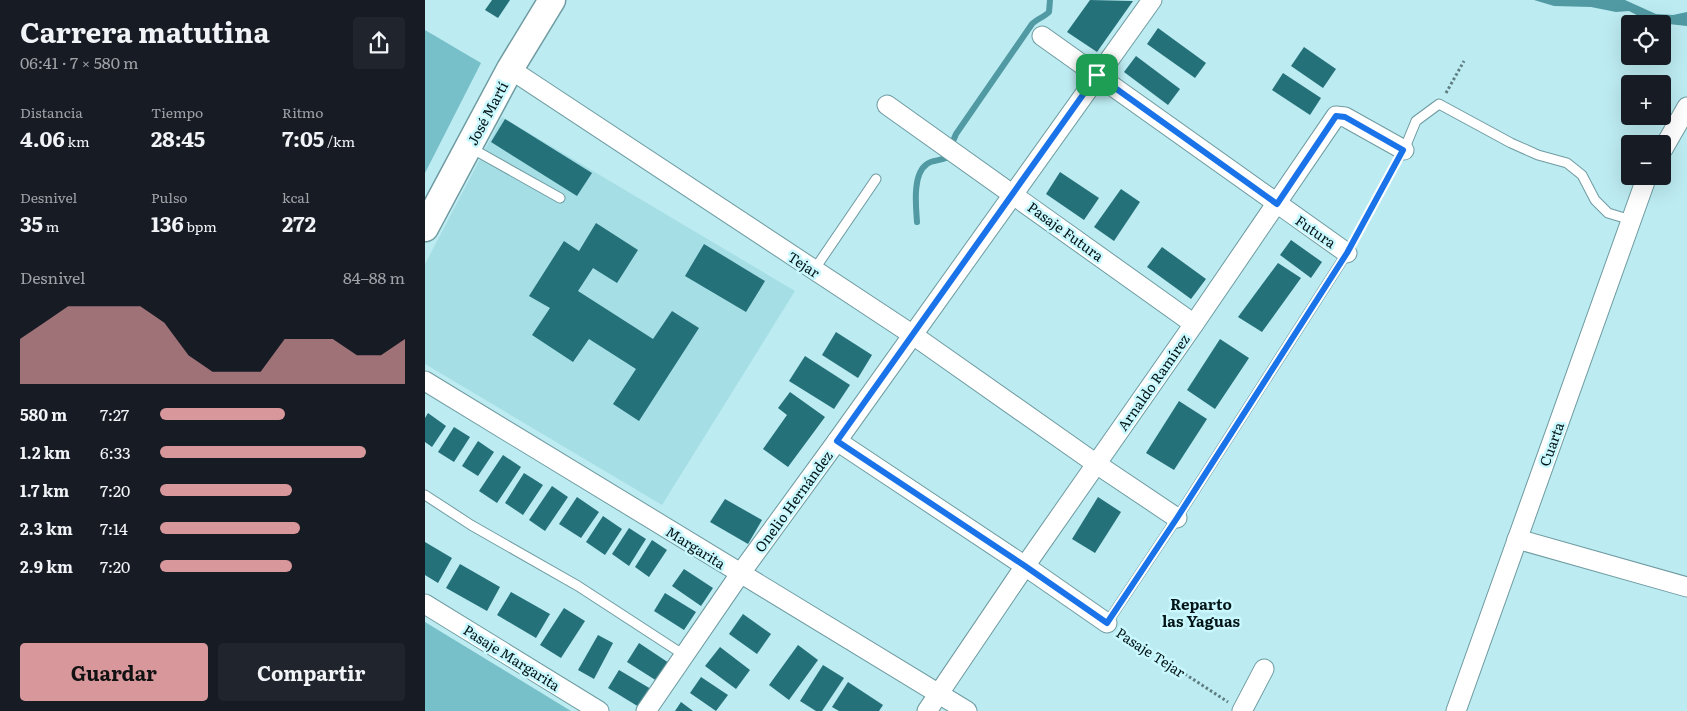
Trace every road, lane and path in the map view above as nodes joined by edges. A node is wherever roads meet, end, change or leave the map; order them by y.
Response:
1 (552, 0) edge
2 (1152, 0) edge
3 (1042, 36) dead end
4 (1463, 61) dead end
5 (510, 69) junction
6 (1097, 75) junction
7 (1439, 104) junction
8 (887, 105) dead end
9 (1687, 107) edge
10 (1671, 135) edge
11 (469, 146) junction
12 (1403, 150) junction
13 (877, 179) dead end
14 (1644, 185) edge
15 (1013, 194) junction
16 (560, 198) dead end
17 (1277, 204) junction
18 (1631, 220) junction
19 (425, 228) edge
20 (1347, 253) junction
21 (814, 271) junction
22 (1194, 324) junction
23 (913, 335) junction
24 (425, 380) edge
25 (837, 441) junction
26 (1095, 464) junction
27 (425, 495) edge
28 (1177, 518) junction
29 (1517, 539) junction
30 (1025, 566) junction
31 (740, 574) junction
32 (1687, 587) edge
33 (425, 604) edge
34 (1107, 623) junction
35 (684, 655) junction
36 (1263, 669) dead end
37 (938, 694) junction
38 (1238, 708) edge
39 (599, 711) edge
40 (647, 711) edge
41 (927, 711) edge
42 (967, 711) edge
43 (1456, 711) edge

1 - 5 street, José Martí
2 - 6 street, Onelio Hernández
3 - 6 street, Futura
4 - 7 path
5 - 11 street, José Martí
5 - 21 street, Tejar
6 - 15 street, Onelio Hernández
6 - 17 street, Futura
7 - 12 lane
7 - 18 lane
8 - 15 street, Pasaje Futura
9 - 10 street
11 - 16 lane
11 - 19 street, José Martí
12 - 17 street, Arnaldo Ramírez
12 - 20 path
13 - 21 lane
14 - 18 street, Cuarta
15 - 22 street, Pasaje Futura
15 - 23 street, Onelio Hernández
17 - 20 street, Futura
17 - 22 street, Arnaldo Ramírez
18 - 29 street, Cuarta
20 - 28 lane
21 - 23 street, Tejar
22 - 26 street, Arnaldo Ramírez
23 - 25 street, Onelio Hernández
23 - 26 street, Tejar
24 - 31 street, Margarita
25 - 30 street, Pasaje Tejar
25 - 31 street, Onelio Hernández
26 - 28 street, Tejar
26 - 30 street, Arnaldo Ramírez
27 - 35 lane
28 - 34 lane
29 - 32 street
29 - 43 street, Cuarta
30 - 34 street, Pasaje Tejar
30 - 37 street, Arnaldo Ramírez
31 - 35 street, Onelio Hernández
31 - 37 street, Margarita
33 - 39 street, Pasaje Margarita
34 - 38 path, Pasaje Tejar
35 - 40 street, Onelio Hernández
36 - 38 street
37 - 41 street, Arnaldo Ramírez
37 - 42 street, Margarita

